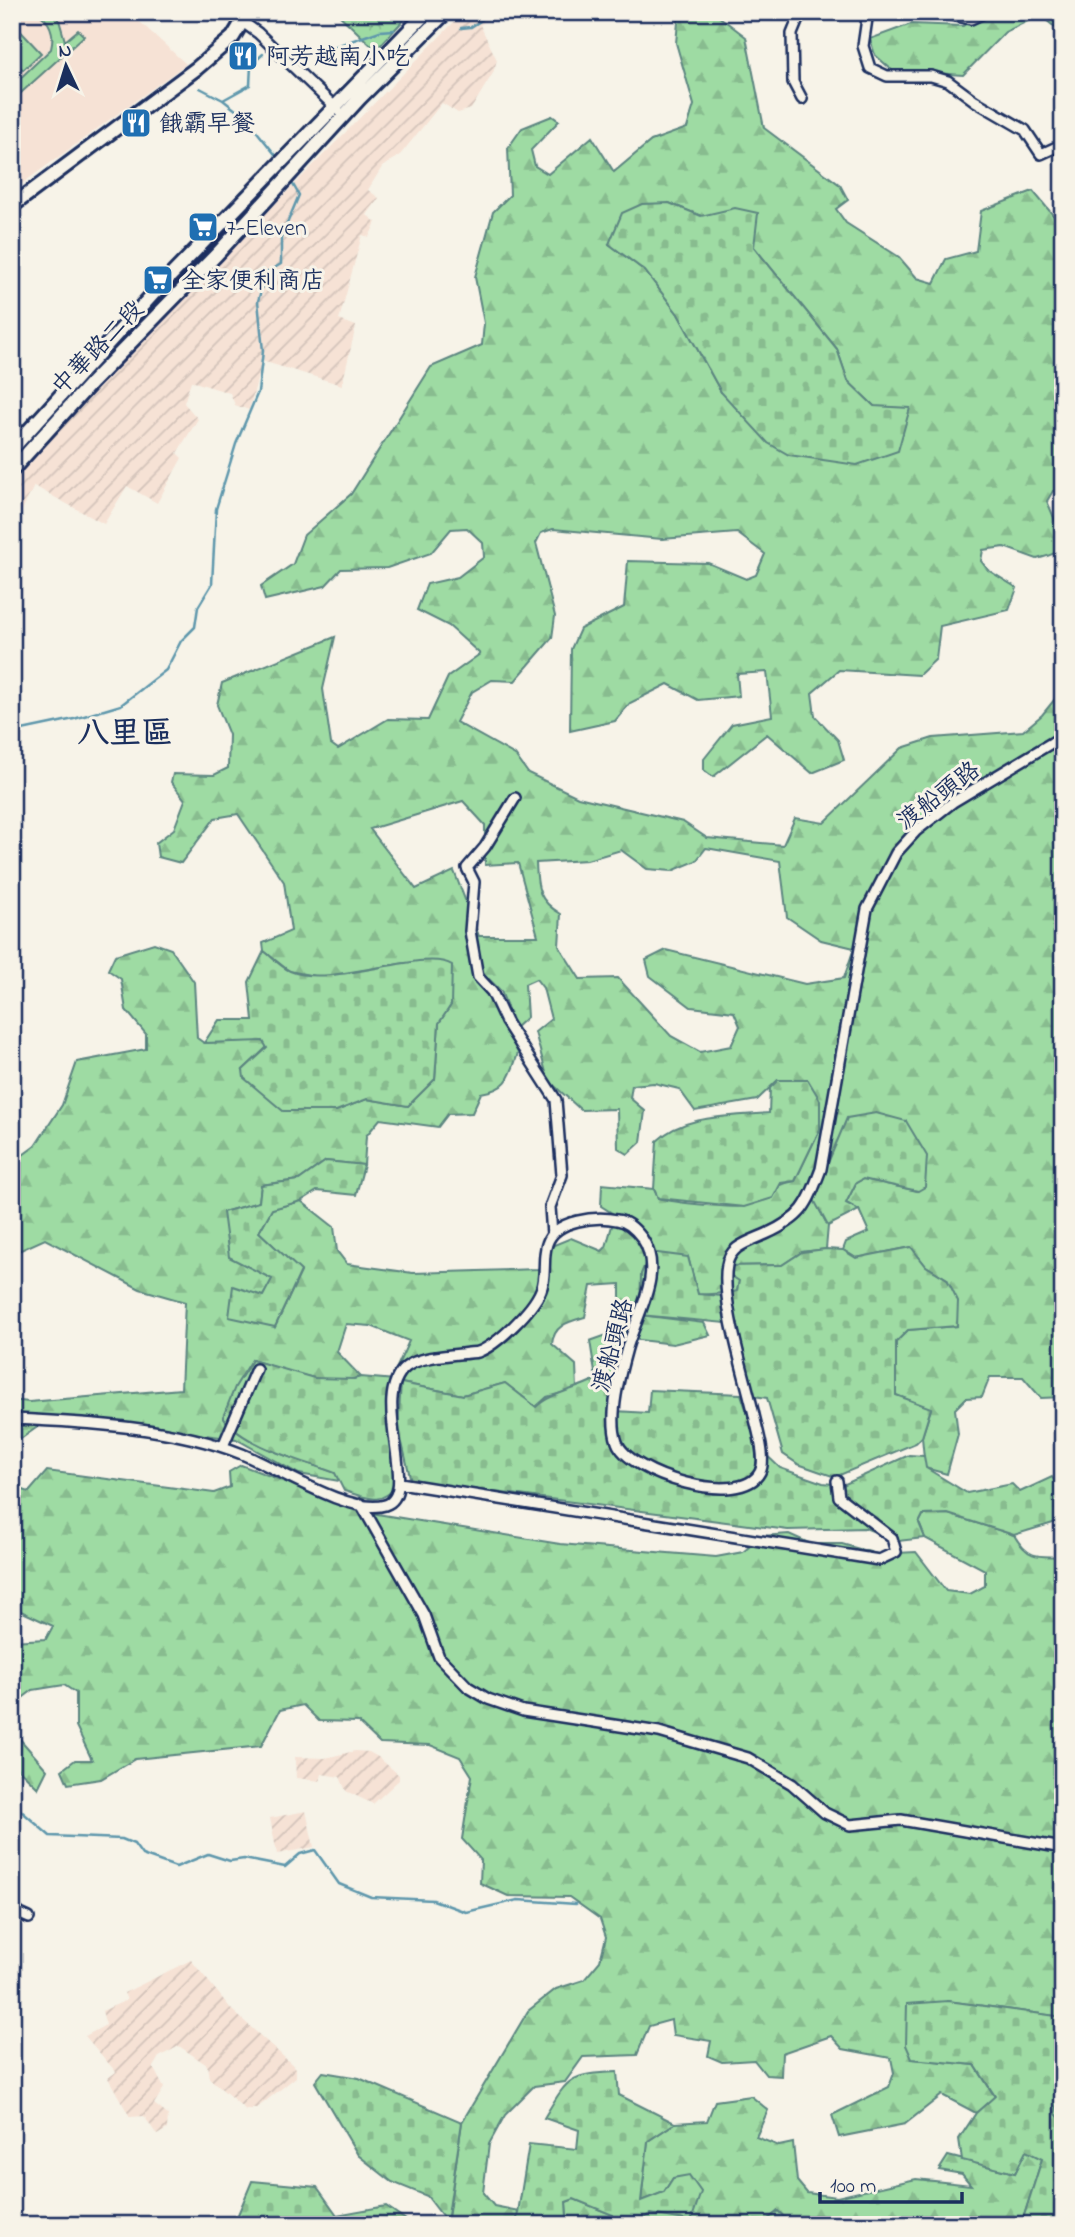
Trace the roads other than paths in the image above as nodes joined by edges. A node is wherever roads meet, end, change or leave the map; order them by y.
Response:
1 (427, 12) edge
2 (446, 12) edge
3 (801, 12) edge
4 (868, 12) edge
5 (936, 12) edge
6 (986, 12) edge
7 (246, 18) edge
8 (420, 29) junction
9 (802, 99) dead end
10 (340, 112) junction
11 (1063, 144) edge
12 (12, 206) edge
13 (12, 449) edge
14 (12, 470) edge
15 (1063, 736) edge
16 (515, 798) dead end
17 (552, 1235) junction
18 (256, 1369) dead end
19 (12, 1419) edge
20 (223, 1446) junction
21 (837, 1481) dead end
22 (400, 1483) junction
23 (361, 1504) junction
24 (1063, 1848) edge
25 (12, 1906) edge
26 (29, 1918) dead end

1 - 8 main road, 中華路二段
2 - 8 main road, 中華路二段
3 - 9 street
4 - 11 street
5 - 6 street
7 - 10 street
7 - 12 main road
8 - 10 main road, 中華路二段
10 - 13 main road, 中華路二段
10 - 14 main road, 中華路二段
15 - 17 street, 渡船頭路
16 - 17 street
17 - 22 street
18 - 20 street
19 - 20 street
20 - 23 street
21 - 22 street
22 - 23 street
23 - 24 street
25 - 26 street

